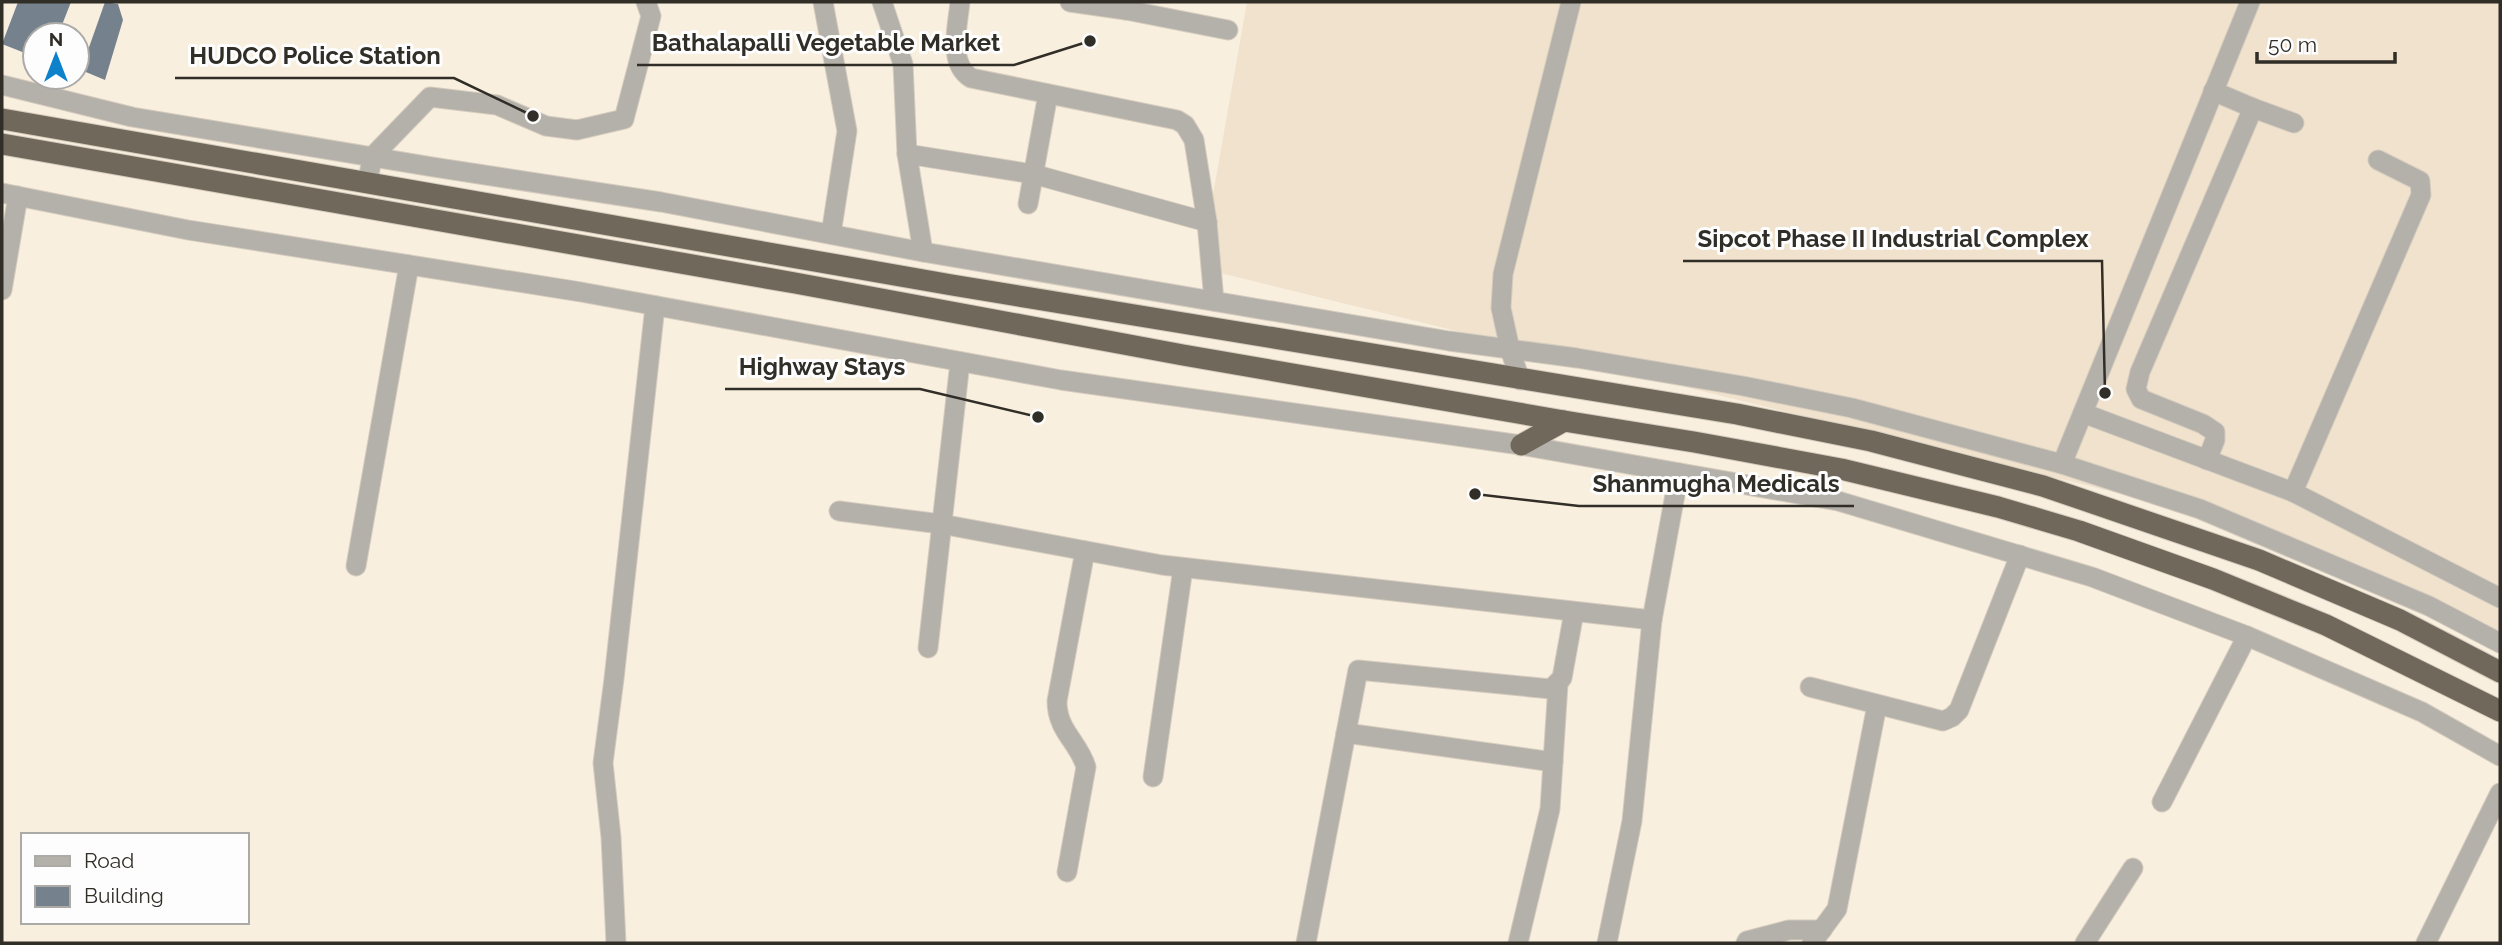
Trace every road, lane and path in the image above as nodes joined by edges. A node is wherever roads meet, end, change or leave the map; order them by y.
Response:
1 (646, 2) edge
2 (823, 2) edge
3 (882, 2) edge
4 (960, 2) edge
5 (1070, 2) edge
6 (1571, 2) edge
7 (2250, 2) edge
8 (1127, 6) edge
9 (1228, 30) dead end
10 (2, 85) edge
11 (2213, 91) junction
12 (1048, 94) junction
13 (2253, 108) junction
14 (2, 119) edge
15 (2294, 123) dead end
16 (2, 144) edge
17 (907, 154) junction
18 (372, 157) junction
19 (2378, 160) dead end
20 (1033, 174) junction
21 (368, 182) junction
22 (10, 194) edge
23 (1028, 204) dead end
24 (1207, 222) junction
25 (831, 234) junction
26 (923, 252) junction
27 (409, 265) junction
28 (2, 290) edge
29 (1214, 301) junction
30 (655, 306) junction
31 (1510, 349) junction
32 (960, 362) junction
33 (1520, 380) junction
34 (2083, 413) junction
35 (1564, 421) junction
36 (1521, 445) junction
37 (2207, 460) junction
38 (2062, 464) junction
39 (1679, 473) junction
40 (2293, 492) junction
41 (839, 511) dead end
42 (941, 524) junction
43 (1085, 551) junction
44 (2021, 555) junction
45 (356, 566) dead end
46 (1182, 568) junction
47 (2500, 598) edge
48 (1574, 612) junction
49 (1652, 620) junction
50 (2247, 636) junction
51 (2500, 643) edge
52 (928, 648) dead end
53 (2500, 673) edge
54 (1558, 684) junction
55 (1810, 687) dead end
56 (1877, 705) junction
57 (2500, 712) edge
58 (1346, 733) junction
59 (2500, 756) edge
60 (1553, 762) junction
61 (1153, 777) dead end
62 (2500, 793) edge
63 (2162, 803) dead end
64 (2133, 868) dead end
65 (1067, 872) dead end
66 (1817, 937) edge
67 (616, 943) edge
68 (1306, 943) edge
69 (1518, 943) edge
70 (1607, 943) edge
71 (1746, 943) edge
72 (2085, 943) edge
73 (2426, 943) edge

1 - 18 street
2 - 25 street
3 - 17 street
4 - 12 street
5 - 8 street
6 - 31 street
7 - 11 street
8 - 9 street
10 - 18 street
11 - 13 street
11 - 34 street
12 - 20 street
12 - 24 street
13 - 15 street
13 - 37 street
14 - 21 highway
16 - 35 highway
17 - 20 street
17 - 26 street
18 - 21 street
18 - 25 street
19 - 40 street
20 - 23 street
20 - 24 street
21 - 33 highway
22 - 27 street
22 - 28 street
24 - 29 street
25 - 26 street
26 - 29 street
27 - 30 street
27 - 45 street
29 - 31 street
30 - 32 street
30 - 67 street
31 - 33 street
31 - 38 street
32 - 36 street
32 - 42 street
33 - 53 highway
34 - 37 street
34 - 38 street
35 - 36 highway
35 - 57 highway
36 - 39 street
37 - 40 street
38 - 51 street
39 - 44 street
39 - 49 street
40 - 47 street
41 - 42 street
42 - 43 street
42 - 52 street
43 - 46 street
43 - 65 street
44 - 50 street
44 - 56 street
46 - 48 street
46 - 61 street
48 - 49 street
48 - 54 street
49 - 70 street
50 - 59 street
50 - 63 street
54 - 58 street
54 - 60 street
55 - 56 street
56 - 66 street
58 - 60 street
58 - 68 street
60 - 69 street
62 - 73 street
64 - 72 street
66 - 71 street

